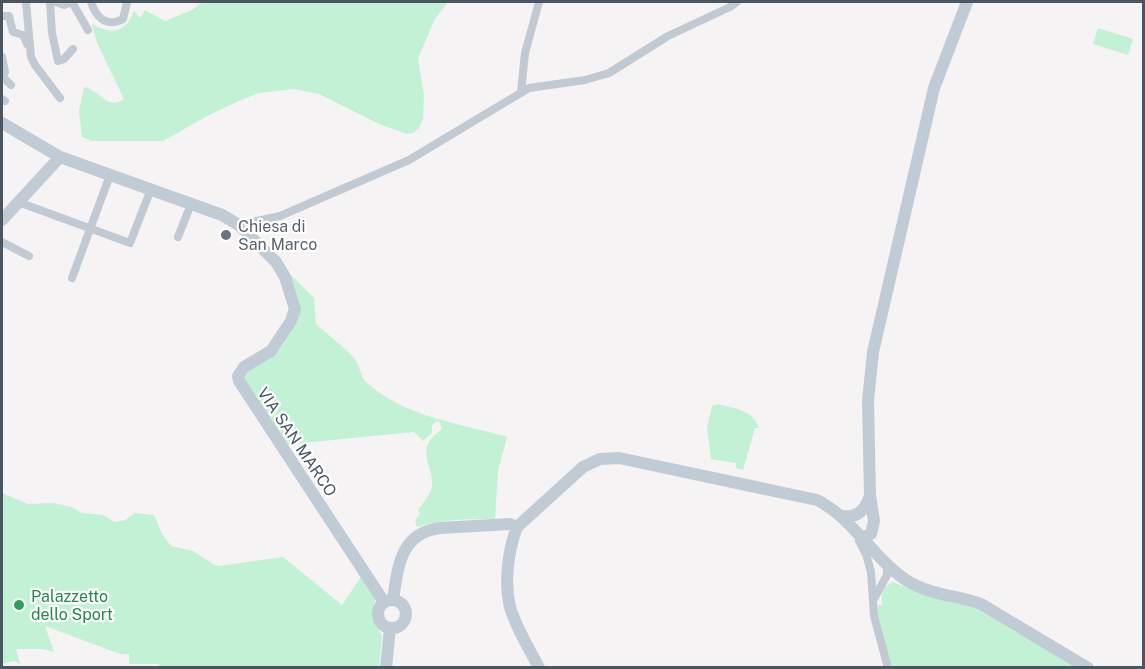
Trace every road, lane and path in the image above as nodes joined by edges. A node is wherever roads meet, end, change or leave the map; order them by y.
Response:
1 (26, 2) edge
2 (50, 2) edge
3 (56, 2) edge
4 (71, 2) edge
5 (91, 2) edge
6 (128, 2) edge
7 (539, 2) edge
8 (737, 2) edge
9 (967, 2) edge
10 (2, 16) edge
11 (88, 30) dead end
12 (74, 49) dead end
13 (32, 51) junction
14 (2, 57) edge
15 (4, 81) edge
16 (521, 92) junction
17 (60, 98) dead end
18 (3, 126) edge
19 (60, 156) junction
20 (110, 174) junction
21 (151, 189) junction
22 (191, 204) junction
23 (9, 211) edge
24 (239, 225) junction
25 (2, 226) edge
26 (90, 228) junction
27 (178, 237) dead end
28 (2, 242) edge
29 (28, 256) dead end
30 (72, 278) dead end
31 (870, 495) junction
32 (866, 508) junction
33 (842, 519) junction
34 (874, 521) junction
35 (517, 527) junction
36 (860, 536) junction
37 (885, 561) junction
38 (905, 579) junction
39 (877, 585) junction
40 (388, 601) junction
41 (390, 628) junction
42 (386, 668) edge
43 (539, 668) edge
44 (888, 668) edge
45 (1088, 668) edge

1 - 13 street
2 - 12 street
3 - 4 street
4 - 11 street
5 - 6 street
7 - 16 street
8 - 16 street
9 - 31 street
10 - 13 street
13 - 17 street
14 - 15 street
16 - 24 street
18 - 19 street, VIA SAN MARCO
19 - 20 street, VIA SAN MARCO
19 - 23 street
20 - 21 street, VIA SAN MARCO
20 - 26 street
21 - 22 street, VIA SAN MARCO
21 - 26 street
22 - 24 street, VIA SAN MARCO
22 - 27 street
23 - 25 street
23 - 26 street
24 - 40 street, VIA SAN MARCO
26 - 30 street
28 - 29 street
31 - 32 street
31 - 34 street
32 - 33 street
32 - 36 street
33 - 35 street
33 - 36 street
33 - 39 street
34 - 36 street
34 - 37 street
35 - 40 street
35 - 43 street
36 - 37 street
37 - 38 street
37 - 39 street
38 - 39 street
38 - 45 street
39 - 44 street
40 - 41 street
40 - 41 street
41 - 42 street

